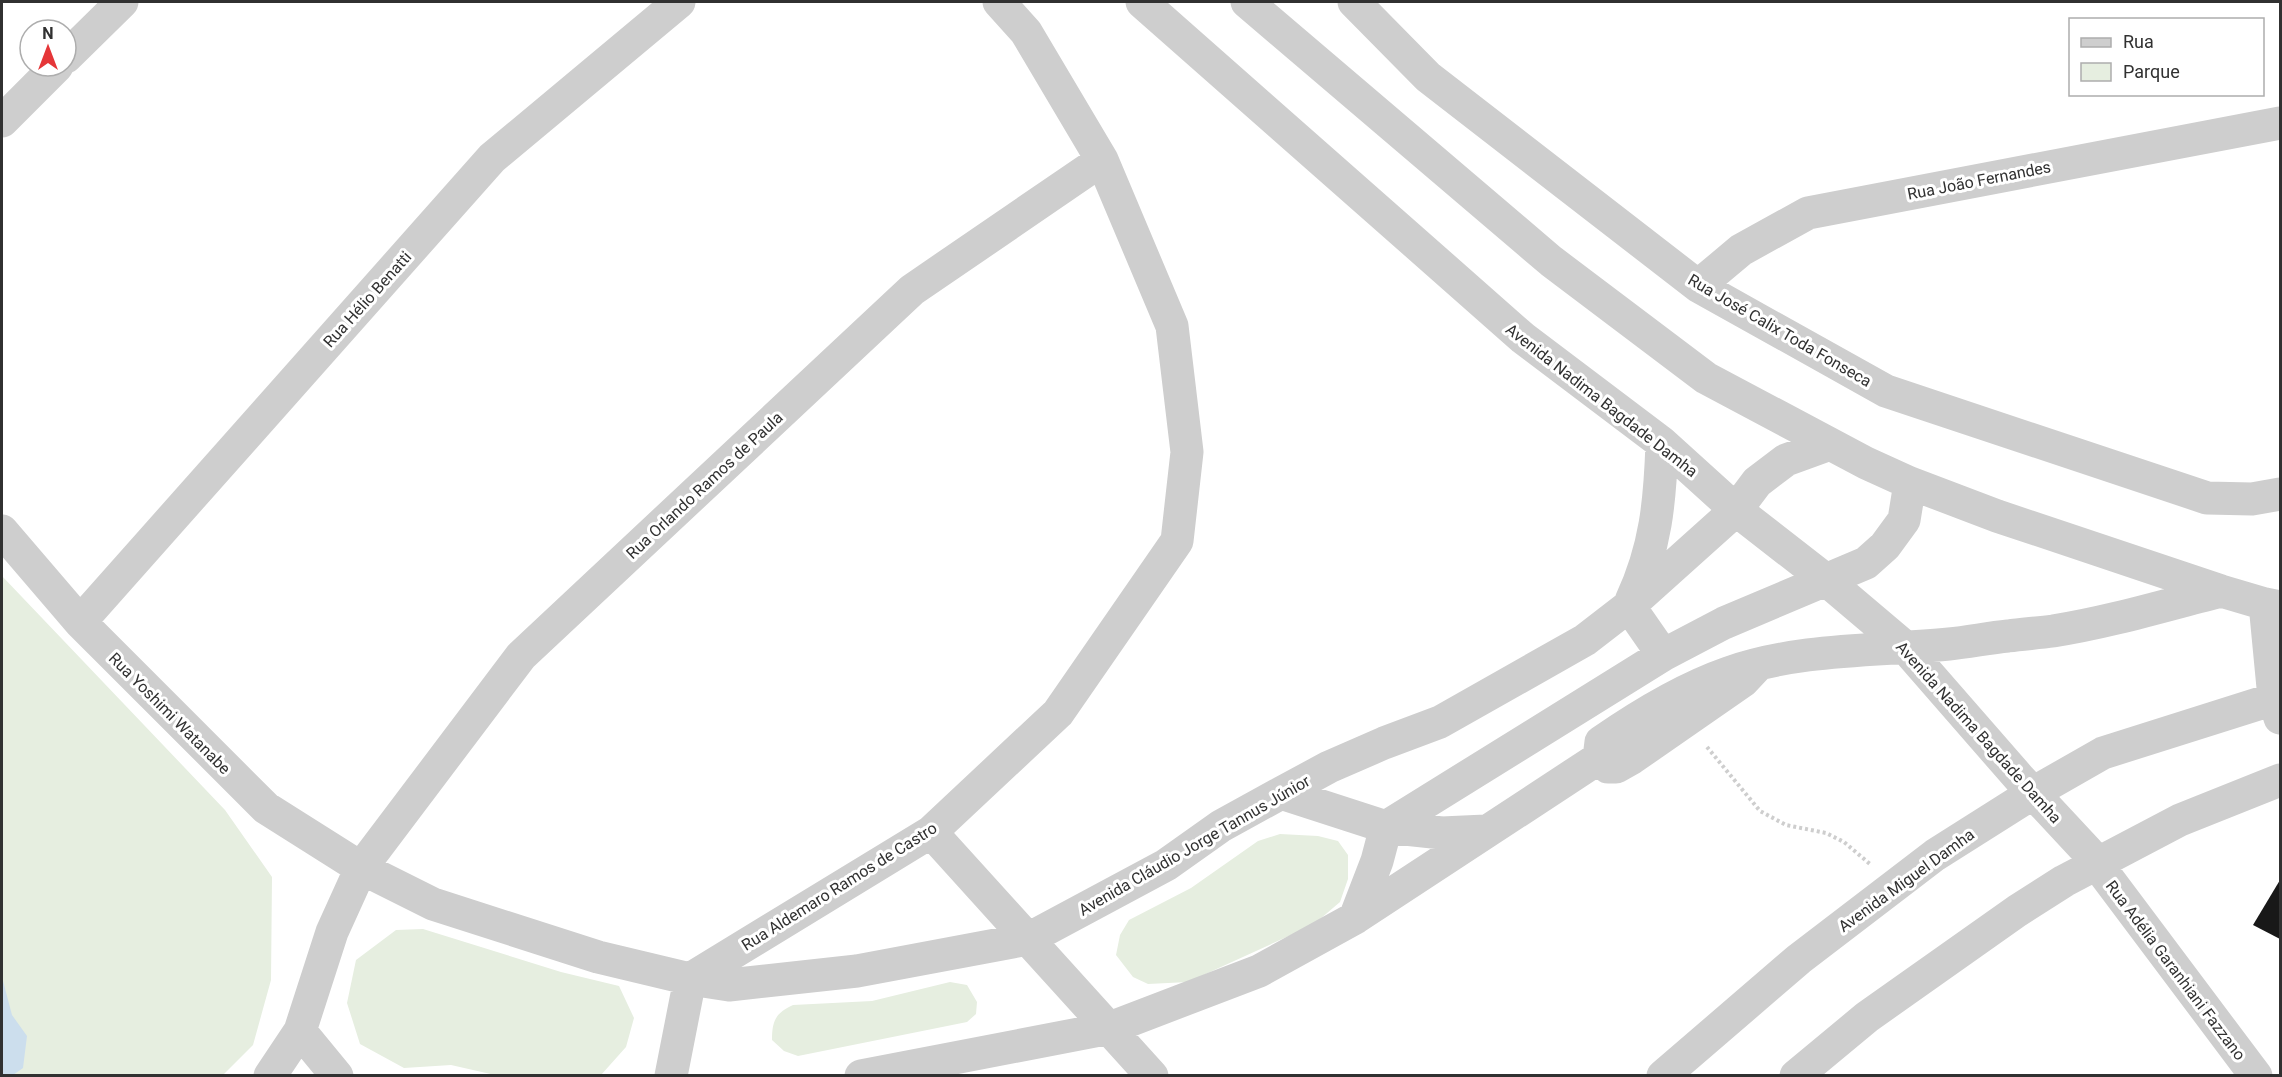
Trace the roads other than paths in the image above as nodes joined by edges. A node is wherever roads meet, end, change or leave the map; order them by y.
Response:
1 (122, 2) edge
2 (679, 2) edge
3 (999, 2) edge
4 (1142, 2) edge
5 (1247, 2) edge
6 (1361, 3) edge
7 (78, 45) edge
8 (45, 78) edge
9 (2, 121) edge
10 (2280, 123) edge
11 (1102, 160) junction
12 (1698, 286) junction
13 (1662, 443) junction
14 (1830, 444) junction
15 (1910, 483) junction
16 (2266, 497) edge
17 (1737, 510) junction
18 (2, 531) edge
19 (1826, 580) junction
20 (2222, 591) junction
21 (2272, 605) edge
22 (1629, 606) junction
23 (80, 622) junction
24 (1904, 646) junction
25 (1663, 655) junction
26 (1758, 665) junction
27 (2278, 705) edge
28 (1599, 758) junction
29 (2280, 780) edge
30 (1281, 793) junction
31 (2033, 793) junction
32 (1386, 827) junction
33 (1486, 831) junction
34 (931, 832) junction
35 (2096, 865) junction
36 (361, 868) junction
37 (1355, 918) junction
38 (1028, 939) junction
39 (690, 979) junction
40 (1110, 1028) junction
41 (300, 1031) junction
42 (270, 1076) edge
43 (337, 1076) edge
44 (671, 1076) edge
45 (861, 1076) edge
46 (1152, 1076) edge
47 (1663, 1076) edge
48 (1796, 1076) edge
49 (2256, 1076) edge

1 - 7 street
2 - 23 street, Rua Hélio Benatti
3 - 11 street, Rua Aldemaro Ramos de Castro
4 - 13 street, Avenida Nadima Bagdade Damha
5 - 14 street
6 - 12 street, Rua José Calix Toda Fonseca
8 - 9 street
10 - 12 street, Rua João Fernandes
11 - 34 street, Rua Aldemaro Ramos de Castro
11 - 36 street, Rua Orlando Ramos de Paula
12 - 16 street, Rua José Calix Toda Fonseca
13 - 17 street, Avenida Nadima Bagdade Damha
13 - 22 street
14 - 15 street
14 - 17 street
15 - 19 street
15 - 20 street
17 - 19 street, Avenida Nadima Bagdade Damha
17 - 22 street, Avenida Cláudio Jorge Tannus Júnior
18 - 23 street, Rua Yoshimi Watanabe
19 - 24 street, Avenida Nadima Bagdade Damha
19 - 25 street
20 - 21 street
20 - 24 street
21 - 27 street
22 - 25 street
22 - 30 street, Avenida Cláudio Jorge Tannus Júnior
23 - 36 street, Rua Yoshimi Watanabe
24 - 26 street
24 - 31 street, Avenida Nadima Bagdade Damha
25 - 32 street
26 - 28 street
26 - 28 street
27 - 31 street, Avenida Miguel Damha
28 - 33 street
29 - 35 street
30 - 32 street
30 - 38 street, Avenida Cláudio Jorge Tannus Júnior
31 - 35 street, Avenida Nadima Bagdade Damha
31 - 47 street, Avenida Miguel Damha
32 - 33 street
32 - 37 street
33 - 37 street
34 - 38 street
34 - 39 street, Rua Aldemaro Ramos de Castro
35 - 48 street
35 - 49 street, Rua Adélia Garanhiani Fazzano
36 - 39 street, Avenida Cláudio Jorge Tannus Júnior
36 - 41 street
37 - 40 street
38 - 39 street, Avenida Cláudio Jorge Tannus Júnior
38 - 40 street
39 - 44 street
40 - 45 street
40 - 46 street
41 - 42 street
41 - 43 street

